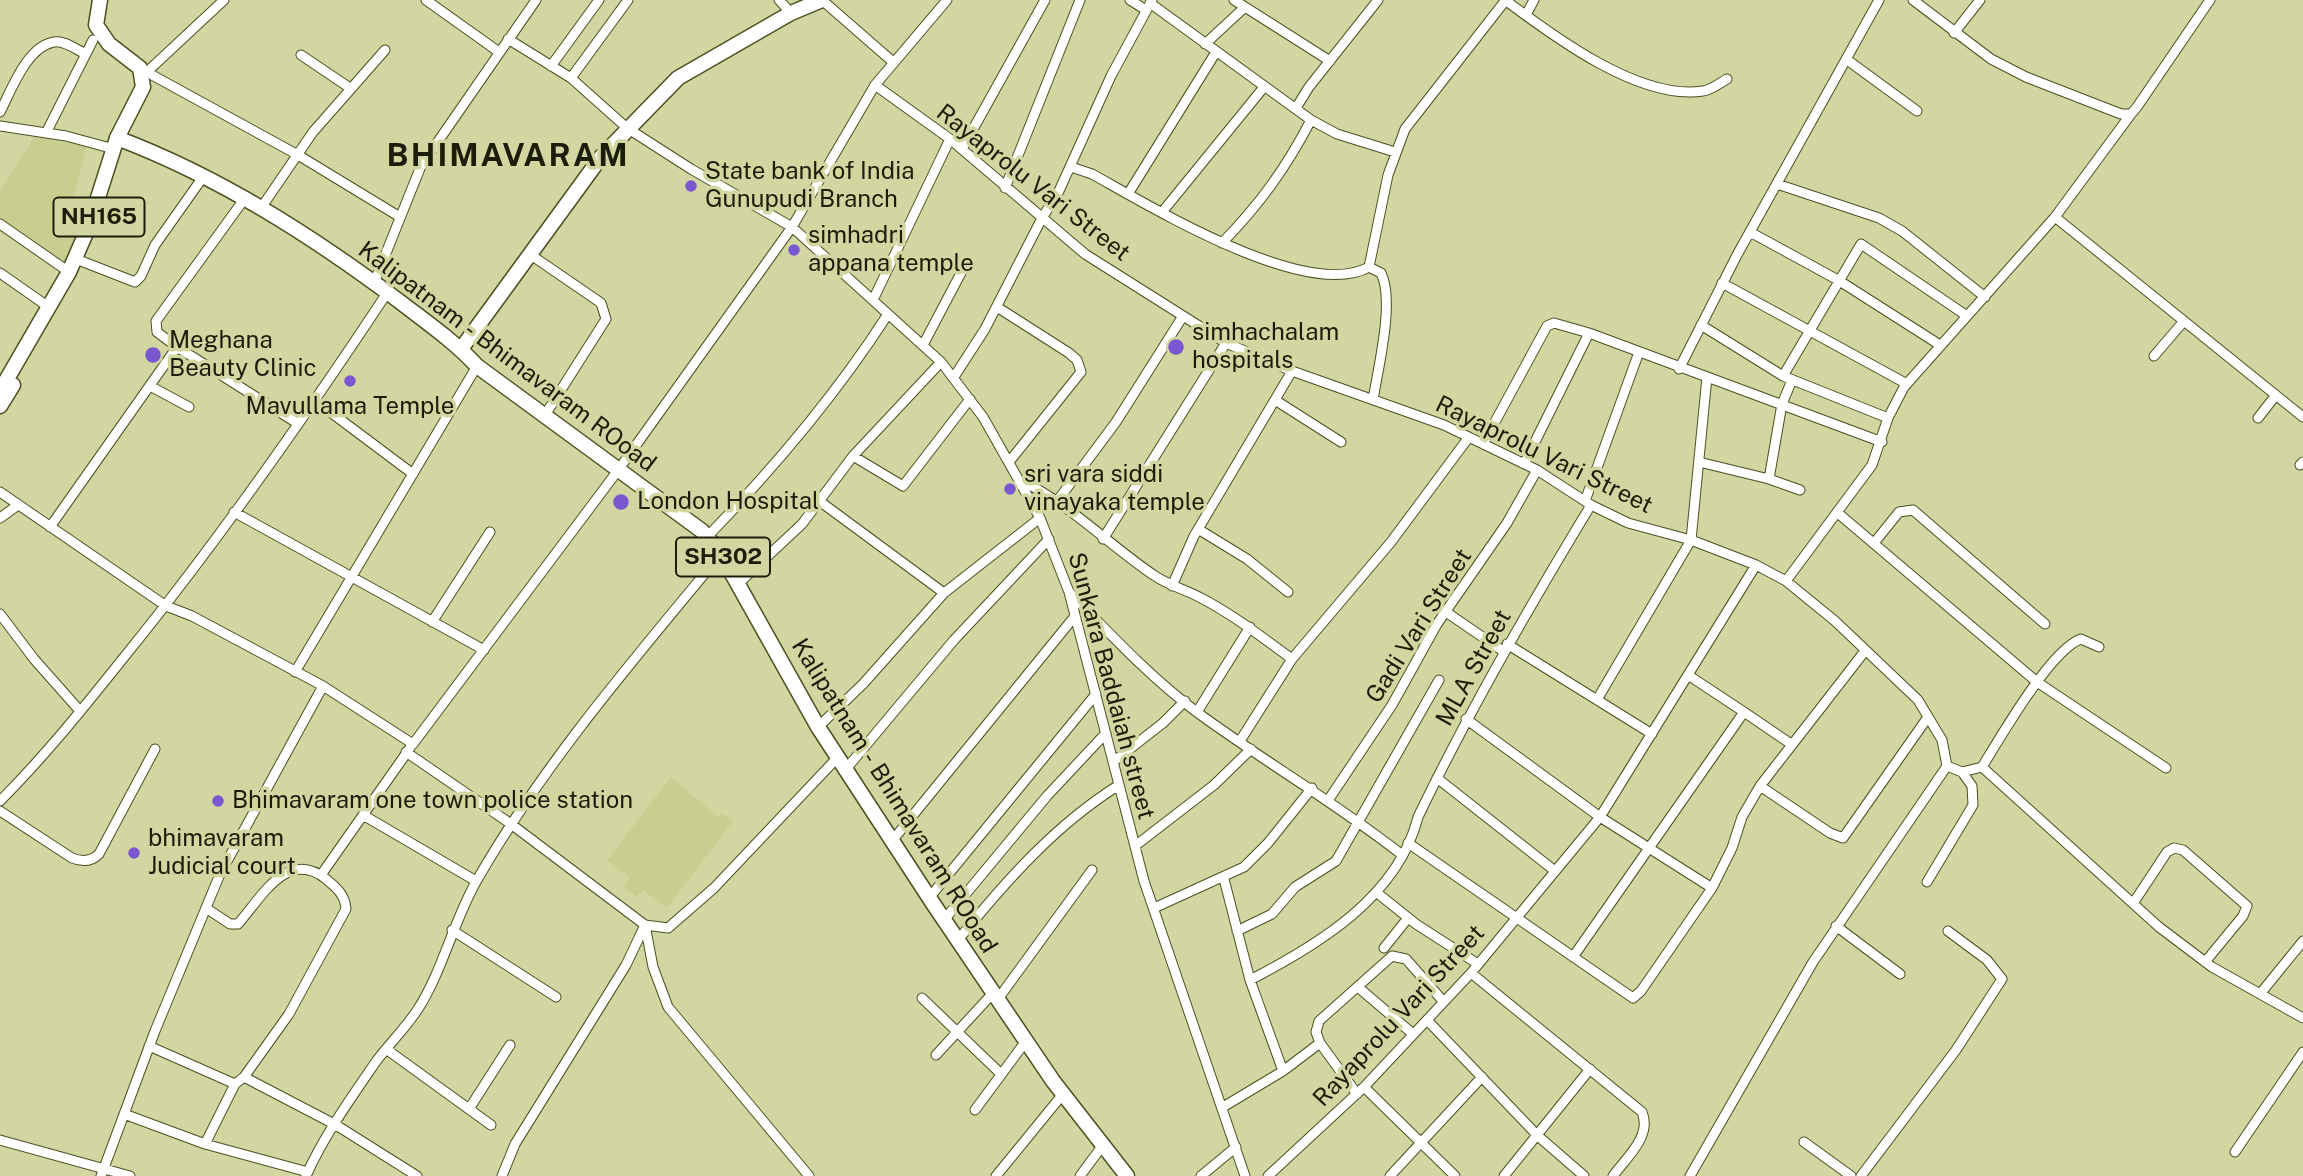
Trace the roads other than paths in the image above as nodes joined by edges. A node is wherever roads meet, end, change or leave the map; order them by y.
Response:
1 (100, 0) edge
2 (224, 0) edge
3 (426, 0) edge
4 (536, 0) edge
5 (599, 0) edge
6 (628, 0) edge
7 (779, 0) edge
8 (822, 0) edge
9 (947, 0) edge
10 (1045, 0) edge
11 (1080, 0) edge
12 (1130, 0) edge
13 (1234, 0) edge
14 (1378, 0) edge
15 (1505, 0) edge
16 (1535, 0) edge
17 (1879, 0) edge
18 (1913, 0) edge
19 (1980, 0) edge
20 (2210, 0) edge
21 (1149, 4) edge
22 (1245, 7) junction
23 (791, 13) junction
24 (1526, 15) junction
25 (1954, 33) junction
26 (105, 39) junction
27 (509, 39) junction
28 (1205, 44) junction
29 (385, 50) dead end
30 (499, 52) junction
31 (1216, 52) junction
32 (86, 54) junction
33 (300, 55) dead end
34 (1846, 59) junction
35 (1330, 61) junction
36 (893, 62) junction
37 (551, 66) junction
38 (150, 72) junction
39 (571, 78) junction
40 (1727, 79) dead end
41 (875, 85) junction
42 (1264, 87) junction
43 (350, 88) junction
44 (1296, 108) junction
45 (1917, 111) dead end
46 (0, 112) edge
47 (2130, 114) junction
48 (1311, 120) junction
49 (0, 126) edge
50 (627, 128) junction
51 (46, 133) junction
52 (950, 139) junction
53 (119, 143) junction
54 (962, 149) junction
55 (1395, 152) junction
56 (298, 155) junction
57 (1071, 167) junction
58 (203, 177) junction
59 (1777, 184) junction
60 (1005, 188) junction
61 (1128, 194) junction
62 (245, 198) junction
63 (261, 208) junction
64 (1163, 211) junction
65 (400, 217) junction
66 (2055, 217) junction
67 (1042, 218) junction
68 (0, 224) edge
69 (792, 227) junction
70 (1750, 232) junction
71 (1222, 243) junction
72 (531, 255) junction
73 (81, 261) junction
74 (1370, 267) junction
75 (962, 271) dead end
76 (69, 272) junction
77 (0, 273) edge
78 (1838, 280) junction
79 (374, 283) junction
80 (1722, 283) junction
81 (387, 293) junction
82 (1984, 297) junction
83 (873, 300) junction
84 (997, 307) junction
85 (51, 309) junction
86 (888, 314) junction
87 (1183, 316) junction
88 (1967, 316) junction
89 (2184, 321) junction
90 (1701, 325) junction
91 (1810, 330) junction
92 (1590, 333) junction
93 (1226, 343) junction
94 (923, 345) junction
95 (1940, 345) junction
96 (177, 347) junction
97 (461, 349) junction
98 (1639, 352) junction
99 (2154, 356) dead end
100 (941, 362) junction
101 (477, 366) junction
102 (1679, 369) junction
103 (1292, 371) junction
104 (954, 377) junction
105 (1707, 377) junction
106 (1788, 378) junction
107 (1907, 384) junction
108 (149, 386) junction
109 (0, 391) edge
110 (2276, 395) junction
111 (313, 399) junction
112 (970, 399) junction
113 (1275, 400) junction
114 (1373, 400) junction
115 (1782, 404) junction
116 (0, 406) edge
117 (189, 407) dead end
118 (545, 415) junction
119 (2303, 417) edge
120 (1888, 418) junction
121 (2258, 418) dead end
122 (297, 423) junction
123 (1469, 437) junction
124 (1341, 442) dead end
125 (1882, 442) junction
126 (1483, 444) junction
127 (853, 456) junction
128 (1699, 461) junction
129 (1009, 462) junction
130 (1524, 464) junction
131 (619, 469) junction
132 (1537, 470) junction
133 (413, 474) junction
134 (1769, 479) junction
135 (1019, 480) junction
136 (1800, 490) dead end
137 (0, 492) edge
138 (818, 500) junction
139 (1058, 500) junction
140 (1588, 503) junction
141 (18, 505) junction
142 (234, 512) junction
143 (1839, 513) junction
144 (0, 518) edge
145 (1040, 518) junction
146 (50, 527) junction
147 (1198, 529) junction
148 (490, 532) dead end
149 (706, 537) junction
150 (1049, 539) junction
151 (1103, 539) junction
152 (1691, 540) junction
153 (1874, 544) junction
154 (721, 554) junction
155 (1756, 565) junction
156 (350, 578) junction
157 (1786, 581) junction
158 (739, 583) junction
159 (1172, 586) junction
160 (1069, 592) junction
161 (1288, 592) dead end
162 (944, 593) junction
163 (166, 606) junction
164 (1446, 612) junction
165 (0, 614) edge
166 (1075, 616) junction
167 (432, 622) junction
168 (2045, 624) dead end
169 (1250, 628) junction
170 (2099, 647) dead end
171 (1505, 648) junction
172 (485, 650) junction
173 (1865, 651) junction
174 (1292, 659) junction
175 (295, 671) junction
176 (1688, 675) junction
177 (1439, 680) dead end
178 (2037, 682) junction
179 (323, 686) junction
180 (1096, 694) junction
181 (1598, 698) junction
182 (1185, 701) junction
183 (80, 711) junction
184 (1197, 712) junction
185 (1744, 712) junction
186 (1928, 717) junction
187 (1466, 719) junction
188 (818, 727) junction
189 (1106, 733) junction
190 (1652, 734) junction
191 (1240, 741) junction
192 (413, 744) junction
193 (1791, 744) junction
194 (155, 749) dead end
195 (1251, 749) junction
196 (406, 752) junction
197 (1114, 762) junction
198 (842, 763) junction
199 (1947, 766) junction
200 (1982, 767) junction
201 (2166, 768) dead end
202 (1962, 772) junction
203 (1437, 778) junction
204 (1119, 785) junction
205 (1760, 786) junction
206 (1312, 788) junction
207 (1329, 799) junction
208 (0, 801) edge
209 (0, 811) edge
210 (363, 815) junction
211 (1600, 817) junction
212 (1357, 820) junction
213 (511, 824) junction
214 (892, 841) junction
215 (1408, 843) junction
216 (1135, 846) junction
217 (1651, 849) junction
218 (1401, 854) junction
219 (1092, 870) dead end
220 (1555, 871) junction
221 (321, 875) junction
222 (1224, 879) junction
223 (476, 881) junction
224 (1927, 881) dead end
225 (1712, 888) junction
226 (1376, 892) junction
227 (929, 898) junction
228 (2134, 902) junction
229 (206, 908) junction
230 (1154, 908) junction
231 (1408, 918) junction
232 (1516, 919) junction
233 (944, 920) junction
234 (645, 925) junction
235 (1836, 926) junction
236 (452, 930) junction
237 (1237, 931) junction
238 (1948, 931) dead end
239 (958, 940) junction
240 (2303, 941) edge
241 (1384, 948) dead end
242 (1573, 957) junction
243 (2205, 962) junction
244 (1478, 964) junction
245 (1471, 973) junction
246 (1900, 974) dead end
247 (1250, 980) junction
248 (1359, 988) junction
249 (2260, 994) junction
250 (995, 996) junction
251 (556, 997) dead end
252 (922, 998) dead end
253 (1443, 1001) junction
254 (2303, 1018) edge
255 (1427, 1020) junction
256 (958, 1032) junction
257 (1413, 1034) junction
258 (1026, 1041) junction
259 (1320, 1043) junction
260 (510, 1045) dead end
261 (149, 1046) junction
262 (386, 1049) junction
263 (2303, 1052) edge
264 (936, 1055) dead end
265 (1590, 1069) junction
266 (1283, 1071) junction
267 (1001, 1074) junction
268 (244, 1077) junction
269 (1482, 1077) junction
270 (235, 1084) junction
271 (1360, 1091) junction
272 (1063, 1094) junction
273 (1223, 1107) junction
274 (469, 1109) junction
275 (975, 1110) dead end
276 (124, 1114) junction
277 (336, 1125) junction
278 (491, 1125) dead end
279 (1538, 1136) junction
280 (0, 1140) edge
281 (1804, 1142) dead end
282 (205, 1144) junction
283 (1421, 1144) junction
284 (1103, 1145) junction
285 (1236, 1147) junction
286 (2235, 1152) dead end
287 (102, 1173) edge
288 (307, 1174) edge
289 (130, 1176) edge
290 (417, 1176) edge
291 (502, 1176) edge
292 (809, 1176) edge
293 (996, 1176) edge
294 (1080, 1176) edge
295 (1127, 1176) edge
296 (1201, 1176) edge
297 (1245, 1176) edge
298 (1268, 1176) edge
299 (1390, 1176) edge
300 (1455, 1176) edge
301 (1504, 1176) edge
302 (1584, 1176) edge
303 (1613, 1176) edge
304 (1690, 1176) edge
305 (1851, 1176) edge
306 (1861, 1176) edge

1 - 26 main road
2 - 38 street
3 - 30 street
4 - 27 street
5 - 37 street
6 - 39 street
7 - 23 street
8 - 23 main road
8 - 36 street
9 - 36 street
10 - 54 street
11 - 60 street
12 - 21 street
13 - 22 street
14 - 35 street
15 - 24 street
15 - 55 street
16 - 24 street
17 - 34 street
18 - 25 street
19 - 25 street
20 - 47 street
21 - 28 street
21 - 57 street
22 - 28 street
22 - 35 street
23 - 50 main road
24 - 40 street
25 - 47 street
26 - 32 street
26 - 38 main road
26 - 53 main road, NH165
27 - 30 street
27 - 37 street, Sunkara Baddaiah street
28 - 31 street
29 - 43 street
30 - 65 street
31 - 42 street
31 - 61 street
32 - 46 street
32 - 51 street
33 - 43 street
34 - 45 street
34 - 59 street
35 - 44 street
36 - 41 street
37 - 39 street, Sunkara Baddaiah street
38 - 53 main road, NH165
38 - 56 street
39 - 50 street, Sunkara Baddaiah street
41 - 52 street, Rayaprolu Vari Street
41 - 69 street
42 - 44 street
42 - 64 street
43 - 56 street
44 - 48 street
47 - 66 street
48 - 55 street
48 - 71 street
49 - 51 street
50 - 69 street, Sunkara Baddaiah street
50 - 72 main road
51 - 53 street
52 - 54 street, Rayaprolu Vari Street
52 - 83 street
53 - 58 main road, Kalipatnam - Bhimavaram ROoad / SH302
53 - 73 main road, NH165
53 - 76 main road, NH165
54 - 60 street, Rayaprolu Vari Street
55 - 74 street
56 - 63 street
56 - 65 street
57 - 61 street
57 - 67 street
58 - 62 main road, Kalipatnam - Bhimavaram ROoad / SH302
58 - 73 street
59 - 70 street
59 - 82 street
60 - 67 street, Rayaprolu Vari Street
61 - 64 street
62 - 63 main road, Kalipatnam - Bhimavaram ROoad / SH302
62 - 96 street
63 - 79 main road, Kalipatnam - Bhimavaram ROoad / SH302
64 - 71 street
65 - 79 street
66 - 82 street
66 - 89 street
67 - 84 street
67 - 87 street, Rayaprolu Vari Street
68 - 76 street
69 - 83 street, Sunkara Baddaiah street
69 - 131 street
70 - 78 street
70 - 80 street
71 - 74 street
72 - 97 main road
72 - 118 street
73 - 116 main road, NH165
74 - 114 street
75 - 94 street
76 - 85 main road, NH165
77 - 85 street
78 - 88 street
78 - 91 street
78 - 95 street
79 - 81 main road, Kalipatnam - Bhimavaram ROoad / SH302
80 - 90 street
80 - 91 street
81 - 97 main road, Kalipatnam - Bhimavaram ROoad / SH302
81 - 111 street
82 - 88 street
83 - 86 street, Sunkara Baddaiah street
84 - 104 street
84 - 129 street
85 - 109 main road, NH165
86 - 94 street, Sunkara Baddaiah street
86 - 149 street
87 - 93 street, Rayaprolu Vari Street
87 - 139 street
88 - 95 street
89 - 99 street
89 - 110 street
90 - 102 street
90 - 106 street
91 - 106 street
91 - 107 street
92 - 98 street
92 - 126 street
92 - 130 street
93 - 103 street, Rayaprolu Vari Street
93 - 151 street
94 - 100 street, Sunkara Baddaiah street
95 - 107 street
96 - 108 street
96 - 122 street
97 - 101 main road, Kalipatnam - Bhimavaram ROoad / SH302
98 - 102 street
98 - 140 street, MLA Street
100 - 104 street, Sunkara Baddaiah street
100 - 127 street
101 - 118 main road, Kalipatnam - Bhimavaram ROoad / SH302
101 - 133 street
102 - 105 street
103 - 113 street
103 - 114 street, Rayaprolu Vari Street
104 - 112 street, Sunkara Baddaiah street
105 - 115 street
105 - 128 street
106 - 115 street
106 - 120 street
107 - 120 street
108 - 117 street
108 - 146 street
110 - 119 street
110 - 121 street
111 - 122 street
111 - 133 street
112 - 127 street
112 - 129 street, Sunkara Baddaiah street
113 - 124 street
113 - 147 street
114 - 123 street, Rayaprolu Vari Street
115 - 125 street
115 - 134 street
118 - 131 main road, Kalipatnam - Bhimavaram ROoad / SH302
120 - 125 street
122 - 142 street
123 - 126 street, Rayaprolu Vari Street
123 - 174 street
125 - 143 street
126 - 130 street, Rayaprolu Vari Street
127 - 138 street
128 - 134 street
128 - 152 street
129 - 135 street, Sunkara Baddaiah street
130 - 132 street, Rayaprolu Vari Street
131 - 149 main road, Kalipatnam - Bhimavaram ROoad / SH302
131 - 172 street
132 - 140 street, Rayaprolu Vari Street
132 - 164 street, Gadi Vari Street
133 - 156 street
134 - 136 street
135 - 139 street
135 - 145 street, Sunkara Baddaiah street
137 - 141 street
138 - 158 street
138 - 162 street
139 - 151 street
140 - 152 street, Rayaprolu Vari Street
140 - 171 street, MLA Street
141 - 144 street
141 - 146 street
142 - 156 street
142 - 163 street
143 - 153 street
143 - 157 street
145 - 150 street, Sunkara Baddaiah street
145 - 162 street
146 - 163 street
147 - 159 street
147 - 161 street
148 - 167 street
149 - 154 main road, Kalipatnam - Bhimavaram ROoad / SH302
150 - 160 street, Sunkara Baddaiah street
150 - 198 street
151 - 159 street
152 - 155 street, Rayaprolu Vari Street
152 - 181 street
153 - 168 street
153 - 178 street
154 - 158 main road, Kalipatnam - Bhimavaram ROoad / SH302
154 - 213 street
155 - 157 street
155 - 176 street, Rayaprolu Vari Street
156 - 167 street
156 - 175 street
157 - 173 street
158 - 188 main road, Kalipatnam - Bhimavaram ROoad / SH302
159 - 169 street
160 - 166 street, Sunkara Baddaiah street
160 - 182 street
162 - 188 street
163 - 175 street
163 - 183 street
164 - 171 street
164 - 207 street, Gadi Vari Street
165 - 183 street
166 - 180 street, Sunkara Baddaiah street
166 - 214 street
167 - 172 street
169 - 174 street
169 - 184 street
170 - 178 street
171 - 181 street
171 - 187 street, MLA Street
172 - 192 street
173 - 186 street
173 - 193 street
174 - 191 street
175 - 179 street
176 - 185 street
176 - 190 street, Rayaprolu Vari Street
177 - 212 street
178 - 200 street
178 - 201 street
179 - 192 street
179 - 229 street
180 - 189 street, Sunkara Baddaiah street
180 - 227 street
181 - 190 street
182 - 184 street
182 - 197 street
183 - 208 street
184 - 191 street
185 - 193 street
185 - 217 street
186 - 199 street
186 - 205 street
187 - 203 street, MLA Street
187 - 211 street
188 - 198 main road, Kalipatnam - Bhimavaram ROoad / SH302
189 - 197 street, Sunkara Baddaiah street
189 - 233 street
190 - 211 street, Rayaprolu Vari Street
191 - 195 street
192 - 196 street
193 - 205 street
194 - 209 street
195 - 206 street
195 - 216 street
196 - 210 street
196 - 213 street
197 - 204 street, Sunkara Baddaiah street
198 - 214 main road, Kalipatnam - Bhimavaram ROoad / SH302
198 - 234 street
199 - 202 street
199 - 235 street
200 - 202 street
200 - 228 street
202 - 224 street
203 - 215 street, MLA Street
203 - 220 street
204 - 216 street, Sunkara Baddaiah street
204 - 239 street
205 - 225 street
206 - 207 street
206 - 222 street
207 - 212 street
210 - 221 street
210 - 223 street
211 - 217 street
211 - 220 street, Rayaprolu Vari Street
212 - 218 street
212 - 237 street
213 - 223 street
213 - 234 street
214 - 227 main road, Kalipatnam - Bhimavaram ROoad / SH302
215 - 218 street, MLA Street
215 - 232 street
216 - 230 street, Sunkara Baddaiah street
217 - 225 street
217 - 242 street
218 - 226 street, MLA Street
219 - 250 street
220 - 232 street, Rayaprolu Vari Street
221 - 229 street
221 - 268 street
222 - 230 street
222 - 237 street
223 - 236 street
225 - 242 street
226 - 231 street
226 - 247 street, MLA Street
227 - 233 main road, Kalipatnam - Bhimavaram ROoad / SH302
228 - 243 street
228 - 243 street
229 - 261 street
230 - 273 street, Sunkara Baddaiah street
231 - 241 street
231 - 244 street
232 - 242 street
232 - 244 street, Rayaprolu Vari Street
233 - 239 main road, Kalipatnam - Bhimavaram ROoad / SH302
234 - 291 street
234 - 292 street
235 - 246 street
235 - 304 street
236 - 251 street
236 - 262 street
237 - 247 street
238 - 306 street
239 - 250 main road, Kalipatnam - Bhimavaram ROoad / SH302
240 - 249 street
243 - 249 street
244 - 245 street, Rayaprolu Vari Street
245 - 253 street, Rayaprolu Vari Street
245 - 265 street
247 - 266 street
248 - 253 street
248 - 257 street
248 - 259 street
249 - 254 street
250 - 256 street
250 - 258 main road, Kalipatnam - Bhimavaram ROoad / SH302
252 - 256 street
253 - 255 street, Rayaprolu Vari Street
255 - 257 street, Rayaprolu Vari Street
255 - 269 street
256 - 264 street
256 - 267 street
257 - 271 street, Rayaprolu Vari Street
258 - 267 street
258 - 272 main road, Kalipatnam - Bhimavaram ROoad / SH302
259 - 266 street
259 - 271 street
260 - 274 street
261 - 270 street
261 - 276 street
262 - 274 street
262 - 277 street
263 - 286 street
265 - 279 street
265 - 303 street
266 - 273 street
267 - 275 street
268 - 270 street
268 - 277 street
269 - 279 street
269 - 283 street
270 - 282 street
271 - 283 street
271 - 298 street, Rayaprolu Vari Street
272 - 284 main road, Kalipatnam - Bhimavaram ROoad / SH302
272 - 293 street
273 - 285 street, Sunkara Baddaiah street
274 - 278 street
276 - 282 street
276 - 287 street
277 - 288 street
277 - 290 street
279 - 301 street
279 - 302 street
280 - 287 street
281 - 305 street
282 - 288 street
283 - 299 street
283 - 300 street
284 - 294 street
284 - 295 main road, Kalipatnam - Bhimavaram ROoad / SH302
285 - 296 street
285 - 297 street, Sunkara Baddaiah street
287 - 289 street

